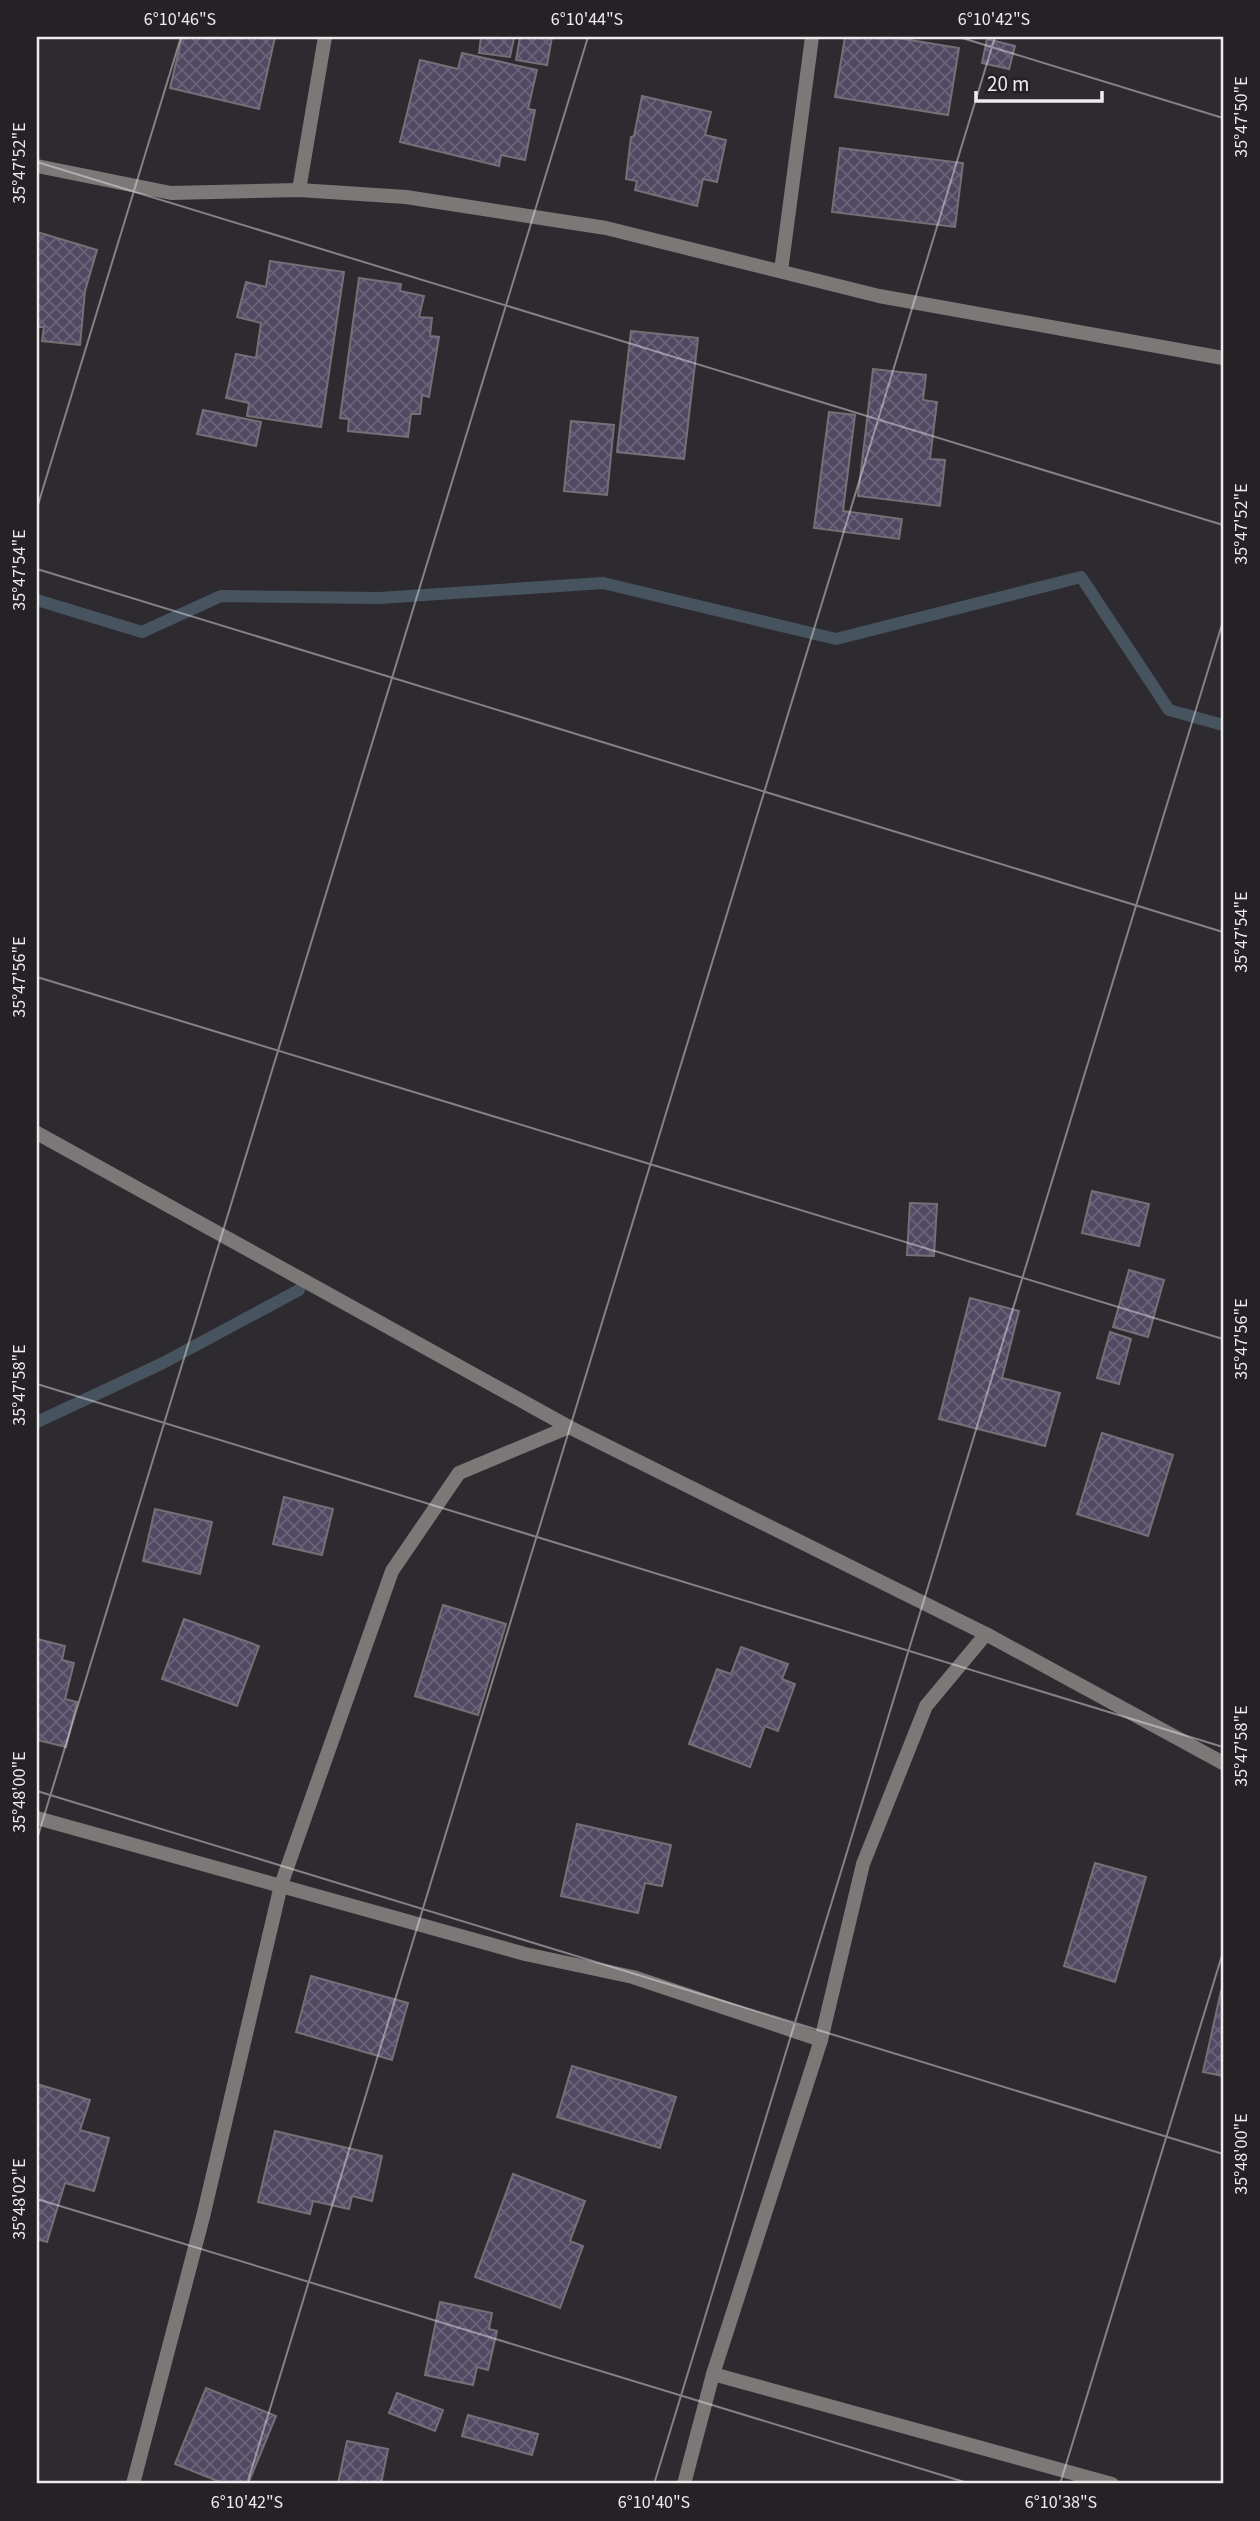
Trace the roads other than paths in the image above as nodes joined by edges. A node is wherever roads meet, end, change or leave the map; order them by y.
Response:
1 (325, 37) edge
2 (812, 37) edge
3 (37, 166) edge
4 (299, 190) junction
5 (781, 271) junction
6 (1223, 358) edge
7 (37, 1133) edge
8 (569, 1427) junction
9 (986, 1634) junction
10 (1223, 1763) edge
11 (37, 1818) edge
12 (281, 1885) junction
13 (821, 2040) junction
14 (713, 2374) junction
15 (133, 2484) edge
16 (684, 2484) edge
17 (1112, 2484) edge

1 - 4 street
2 - 5 street
3 - 4 street
4 - 5 street
5 - 6 street
7 - 8 street
8 - 9 street
8 - 12 street
9 - 10 street
9 - 13 street
11 - 12 street
12 - 13 street
12 - 15 street
13 - 14 street
14 - 16 street
14 - 17 street

